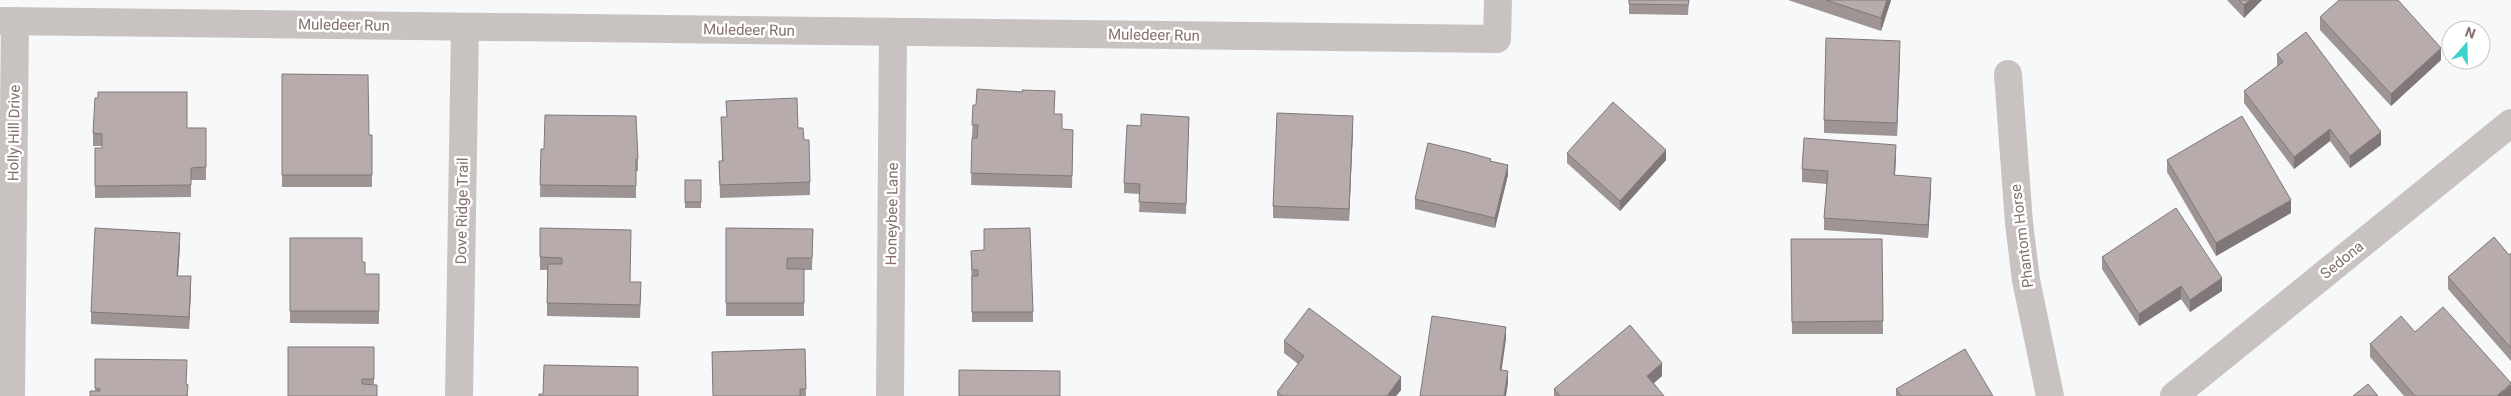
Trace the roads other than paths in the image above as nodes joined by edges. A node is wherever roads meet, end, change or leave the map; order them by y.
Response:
1 (1498, 0) edge
2 (8, 21) edge
3 (465, 27) junction
4 (893, 32) junction
5 (2008, 74) dead end
6 (2511, 123) edge
7 (11, 396) edge
8 (459, 396) edge
9 (890, 396) edge
10 (2050, 396) edge
11 (2174, 396) edge

1 - 4 street, Muledeer Run
2 - 3 street, Muledeer Run
2 - 7 street, Holly Hill Drive
3 - 4 street, Muledeer Run
3 - 8 street, Dove Ridge Trail
4 - 9 street, Honeybee Lane
5 - 10 street, Phantom Horse
6 - 11 street, Sedona

